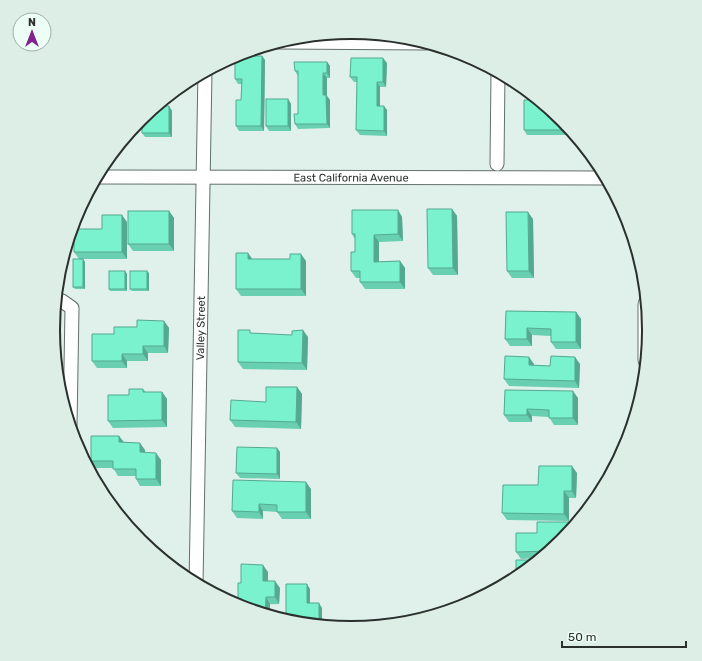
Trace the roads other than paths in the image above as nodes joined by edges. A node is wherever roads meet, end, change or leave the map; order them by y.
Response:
1 (307, 42) edge
2 (398, 43) edge
3 (205, 78) edge
4 (498, 79) edge
5 (497, 164) dead end
6 (105, 176) edge
7 (204, 178) junction
8 (599, 178) edge
9 (62, 301) dead end
10 (70, 410) edge
11 (196, 577) edge

1 - 2 street
3 - 7 street, Valley Street
4 - 5 street
6 - 7 street, East California Avenue
7 - 8 street, East California Avenue
7 - 11 street, Valley Street
9 - 10 street

